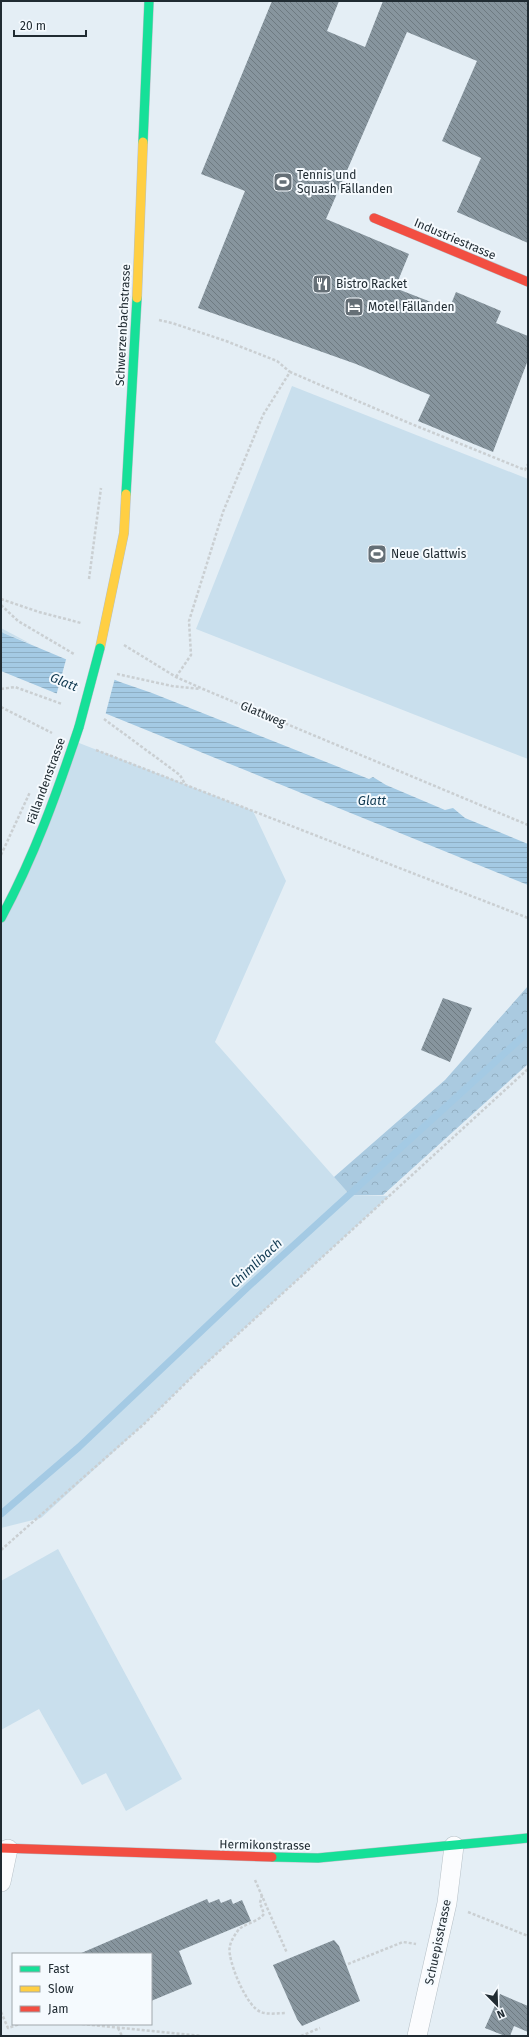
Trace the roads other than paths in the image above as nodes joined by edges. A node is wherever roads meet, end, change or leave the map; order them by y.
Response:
1 (149, 1) edge
2 (374, 218) dead end
3 (528, 282) edge
4 (100, 648) joint
5 (1, 918) edge
6 (528, 1838) edge
7 (454, 1846) junction
8 (4, 1848) edge
9 (1, 1882) edge
10 (417, 2036) edge

1 - 4 main road, Schwerzenbachstrasse
2 - 3 main road, Industriestrasse
4 - 5 main road, Fällandenstrasse, bridge
6 - 7 main road, Hermikonstrasse
7 - 8 main road, Hermikonstrasse
7 - 10 street, Schuepisstrasse
8 - 9 street

